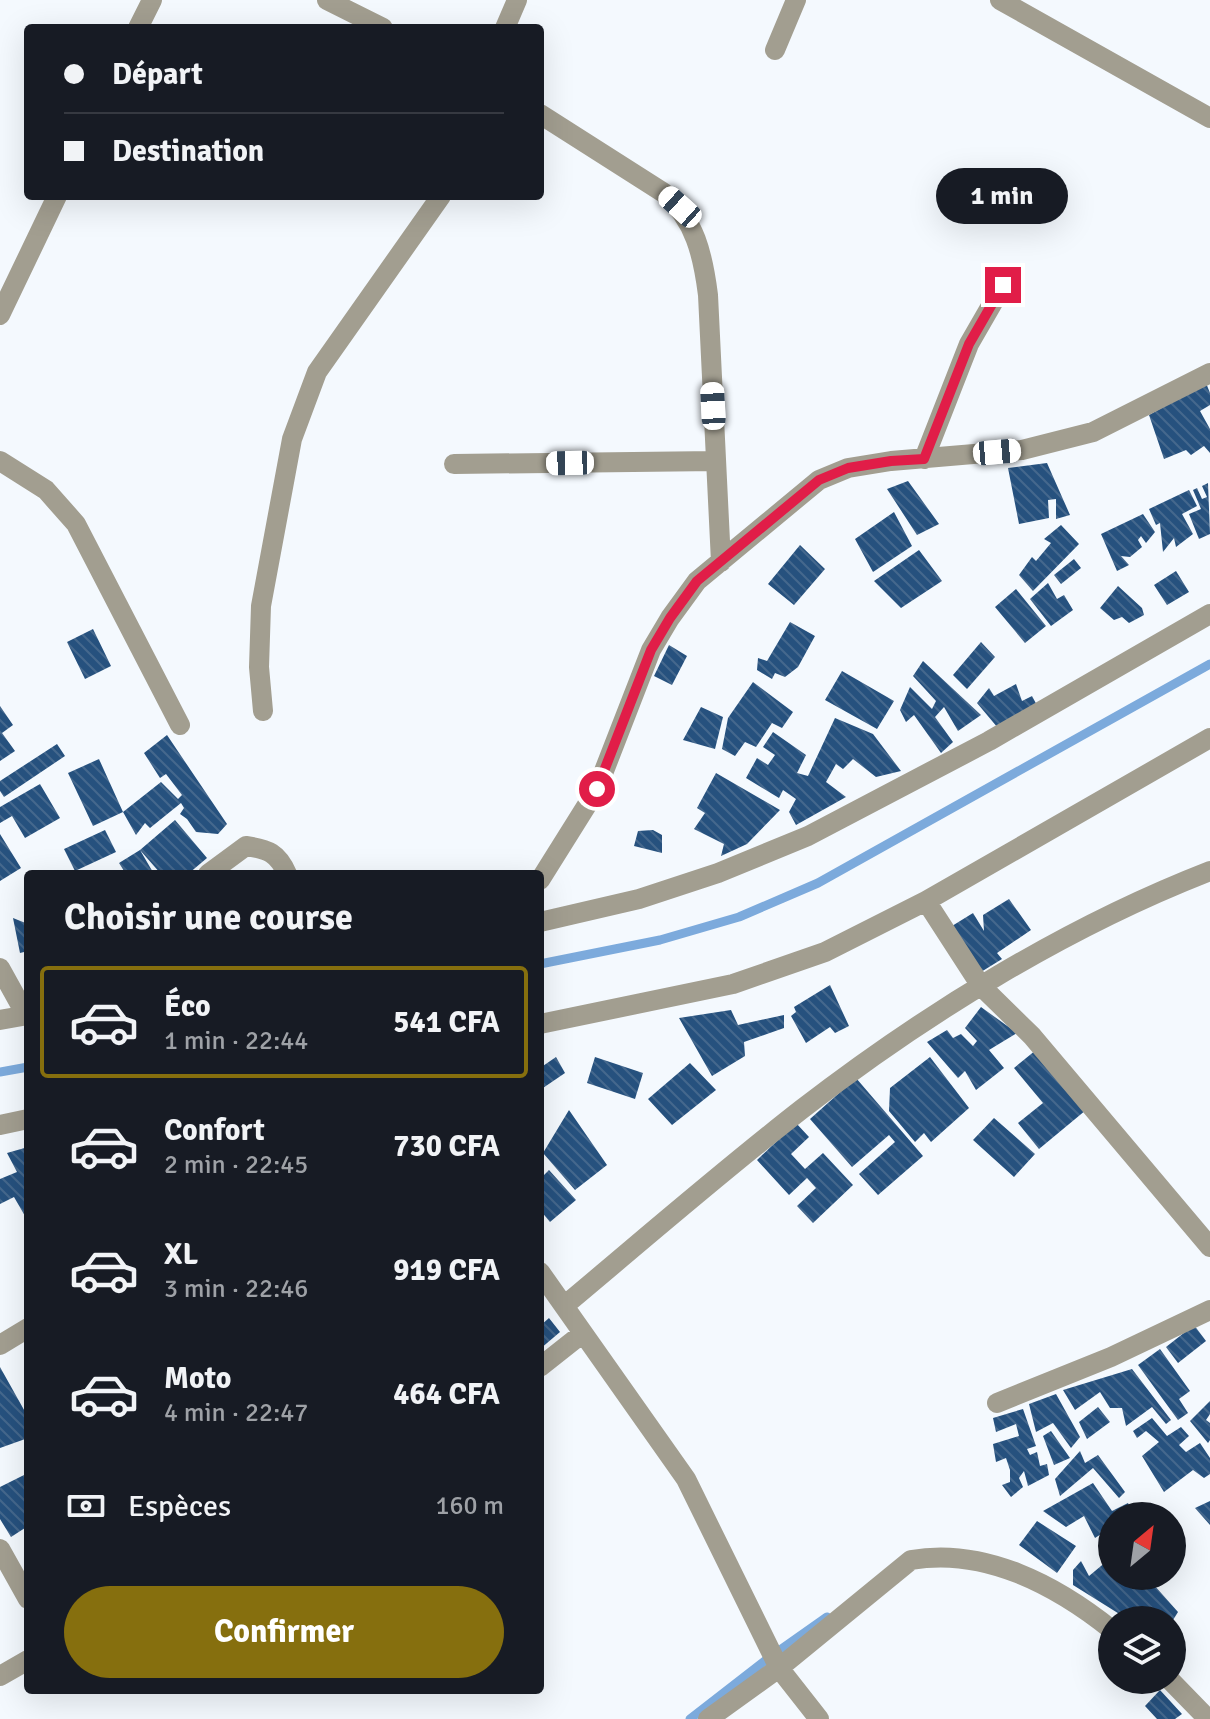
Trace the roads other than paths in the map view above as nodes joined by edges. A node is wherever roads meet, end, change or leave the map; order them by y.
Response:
1 (152, 0) edge
2 (327, 0) edge
3 (517, 0) edge
4 (796, 0) edge
5 (1000, 0) edge
6 (140, 24) edge
7 (375, 24) edge
8 (507, 24) edge
9 (775, 50) dead end
10 (544, 117) edge
11 (1210, 118) edge
12 (55, 200) edge
13 (438, 200) edge
14 (1003, 285) dead end
15 (0, 315) edge
16 (1210, 373) edge
17 (924, 459) junction
18 (0, 461) edge
19 (716, 461) junction
20 (454, 464) dead end
21 (721, 562) junction
22 (1210, 614) edge
23 (263, 711) dead end
24 (180, 725) dead end
25 (1210, 738) edge
26 (213, 870) edge
27 (285, 870) edge
28 (1210, 871) edge
29 (544, 874) edge
30 (926, 901) junction
31 (544, 921) edge
32 (0, 968) edge
33 (981, 986) junction
34 (24, 1010) edge
35 (24, 1016) edge
36 (0, 1020) edge
37 (544, 1023) edge
38 (24, 1120) edge
39 (0, 1125) edge
40 (1210, 1247) edge
41 (544, 1278) edge
42 (564, 1306) junction
43 (1210, 1310) edge
44 (24, 1330) edge
45 (583, 1333) junction
46 (0, 1345) edge
47 (544, 1364) edge
48 (997, 1403) dead end
49 (0, 1549) edge
50 (24, 1592) edge
51 (1098, 1621) edge
52 (24, 1662) edge
53 (779, 1668) junction
54 (0, 1676) edge
55 (1184, 1694) edge
56 (708, 1719) edge
57 (819, 1719) edge
58 (1208, 1719) edge

1 - 6 street
2 - 7 street
3 - 8 street
4 - 9 street
5 - 11 street
10 - 19 street
12 - 15 street
13 - 23 street
14 - 17 street
16 - 17 street
17 - 21 street
18 - 24 street
19 - 20 street
19 - 21 street
21 - 29 street
22 - 31 street
25 - 30 street
26 - 27 street
28 - 33 street
30 - 33 street
30 - 37 street
32 - 34 street
33 - 40 street
33 - 42 street
35 - 36 street
38 - 39 street
41 - 42 street
42 - 45 street
43 - 48 street
44 - 46 street
45 - 47 street
45 - 53 street
49 - 50 street
51 - 53 street
52 - 54 street
53 - 56 street
53 - 57 street
55 - 58 street

